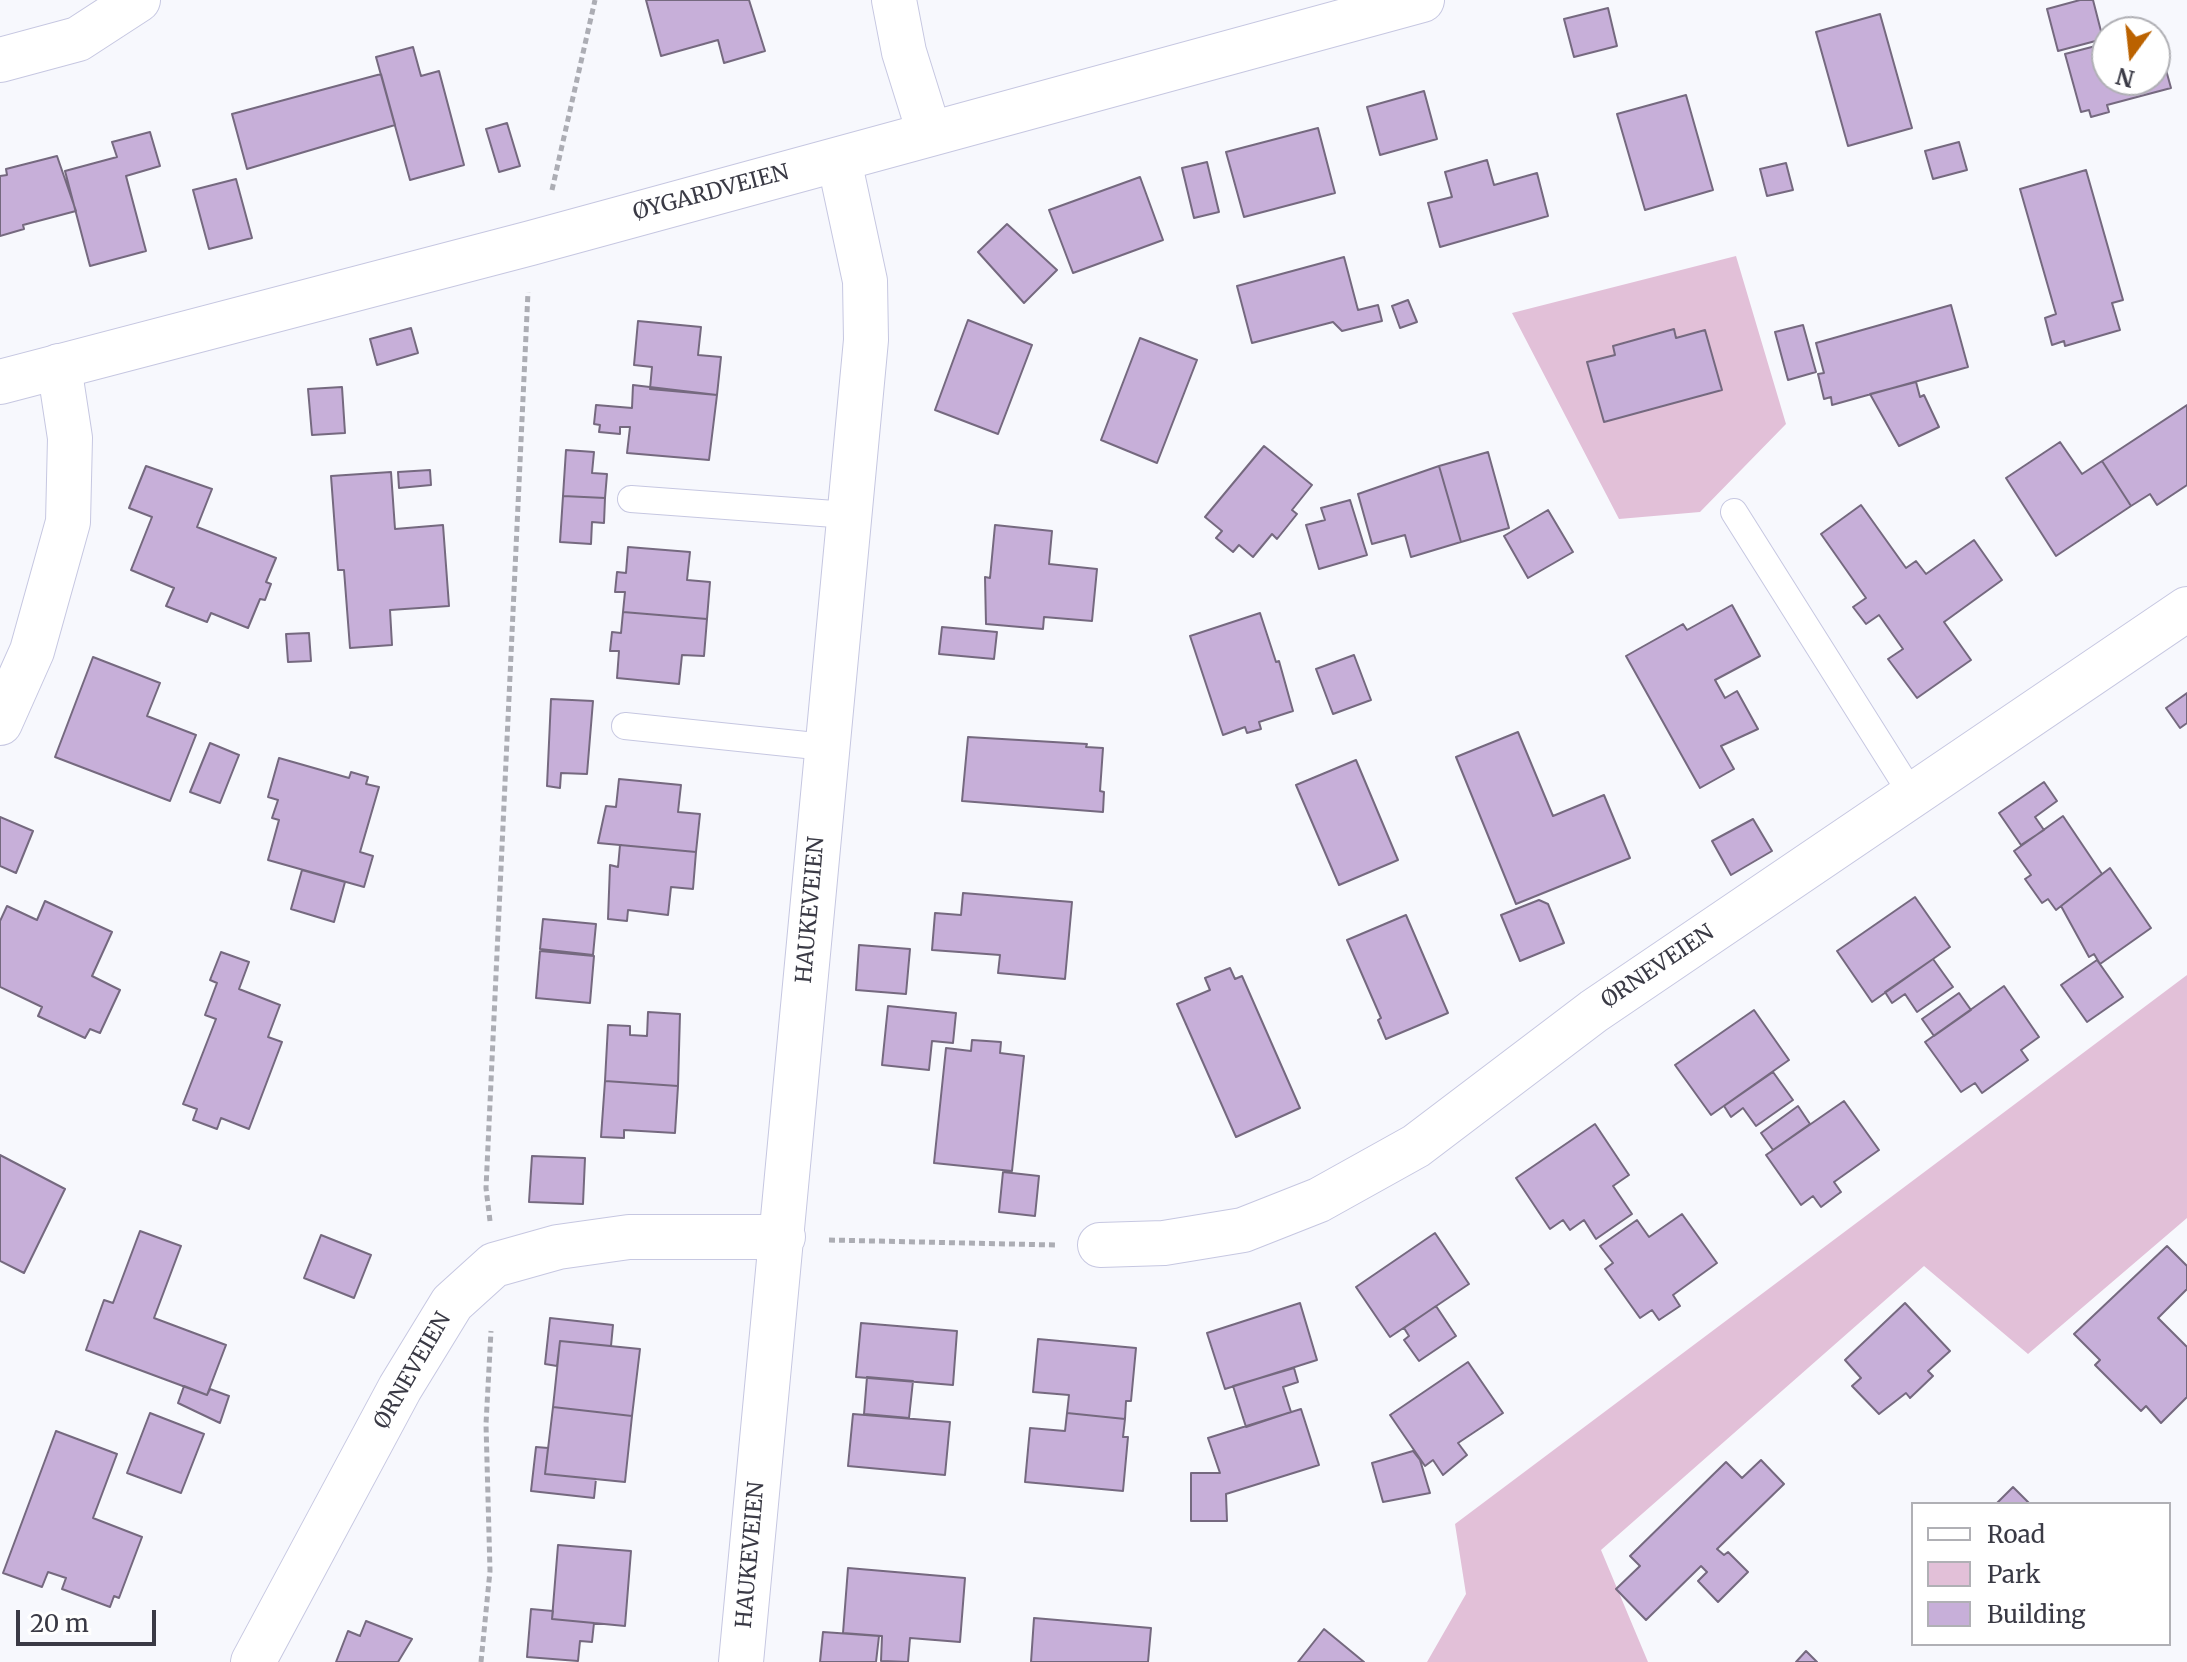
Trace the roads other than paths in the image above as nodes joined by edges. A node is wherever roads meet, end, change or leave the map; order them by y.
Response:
1 (138, 0) edge
2 (894, 0) edge
3 (1422, 0) edge
4 (0, 60) edge
5 (929, 132) junction
6 (839, 160) junction
7 (59, 366) junction
8 (0, 382) edge
9 (631, 499) dead end
10 (1734, 512) dead end
11 (848, 515) junction
12 (2187, 609) edge
13 (0, 723) edge
14 (625, 726) dead end
15 (825, 747) junction
16 (1911, 793) junction
17 (783, 1237) junction
18 (1100, 1245) road end
19 (253, 1662) edge
20 (741, 1662) edge

1 - 4 street
2 - 5 street
3 - 5 street, ØYGARDVEIEN
5 - 6 street, ØYGARDVEIEN
6 - 7 street, ØYGARDVEIEN
6 - 11 street, HAUKEVEIEN
7 - 8 street, ØYGARDVEIEN
7 - 13 street
9 - 11 lane
10 - 16 lane
11 - 15 street, HAUKEVEIEN
12 - 16 street, ØRNEVEIEN
14 - 15 lane
15 - 17 street, HAUKEVEIEN
16 - 18 street, ØRNEVEIEN
17 - 19 street, ØRNEVEIEN
17 - 20 street, HAUKEVEIEN

